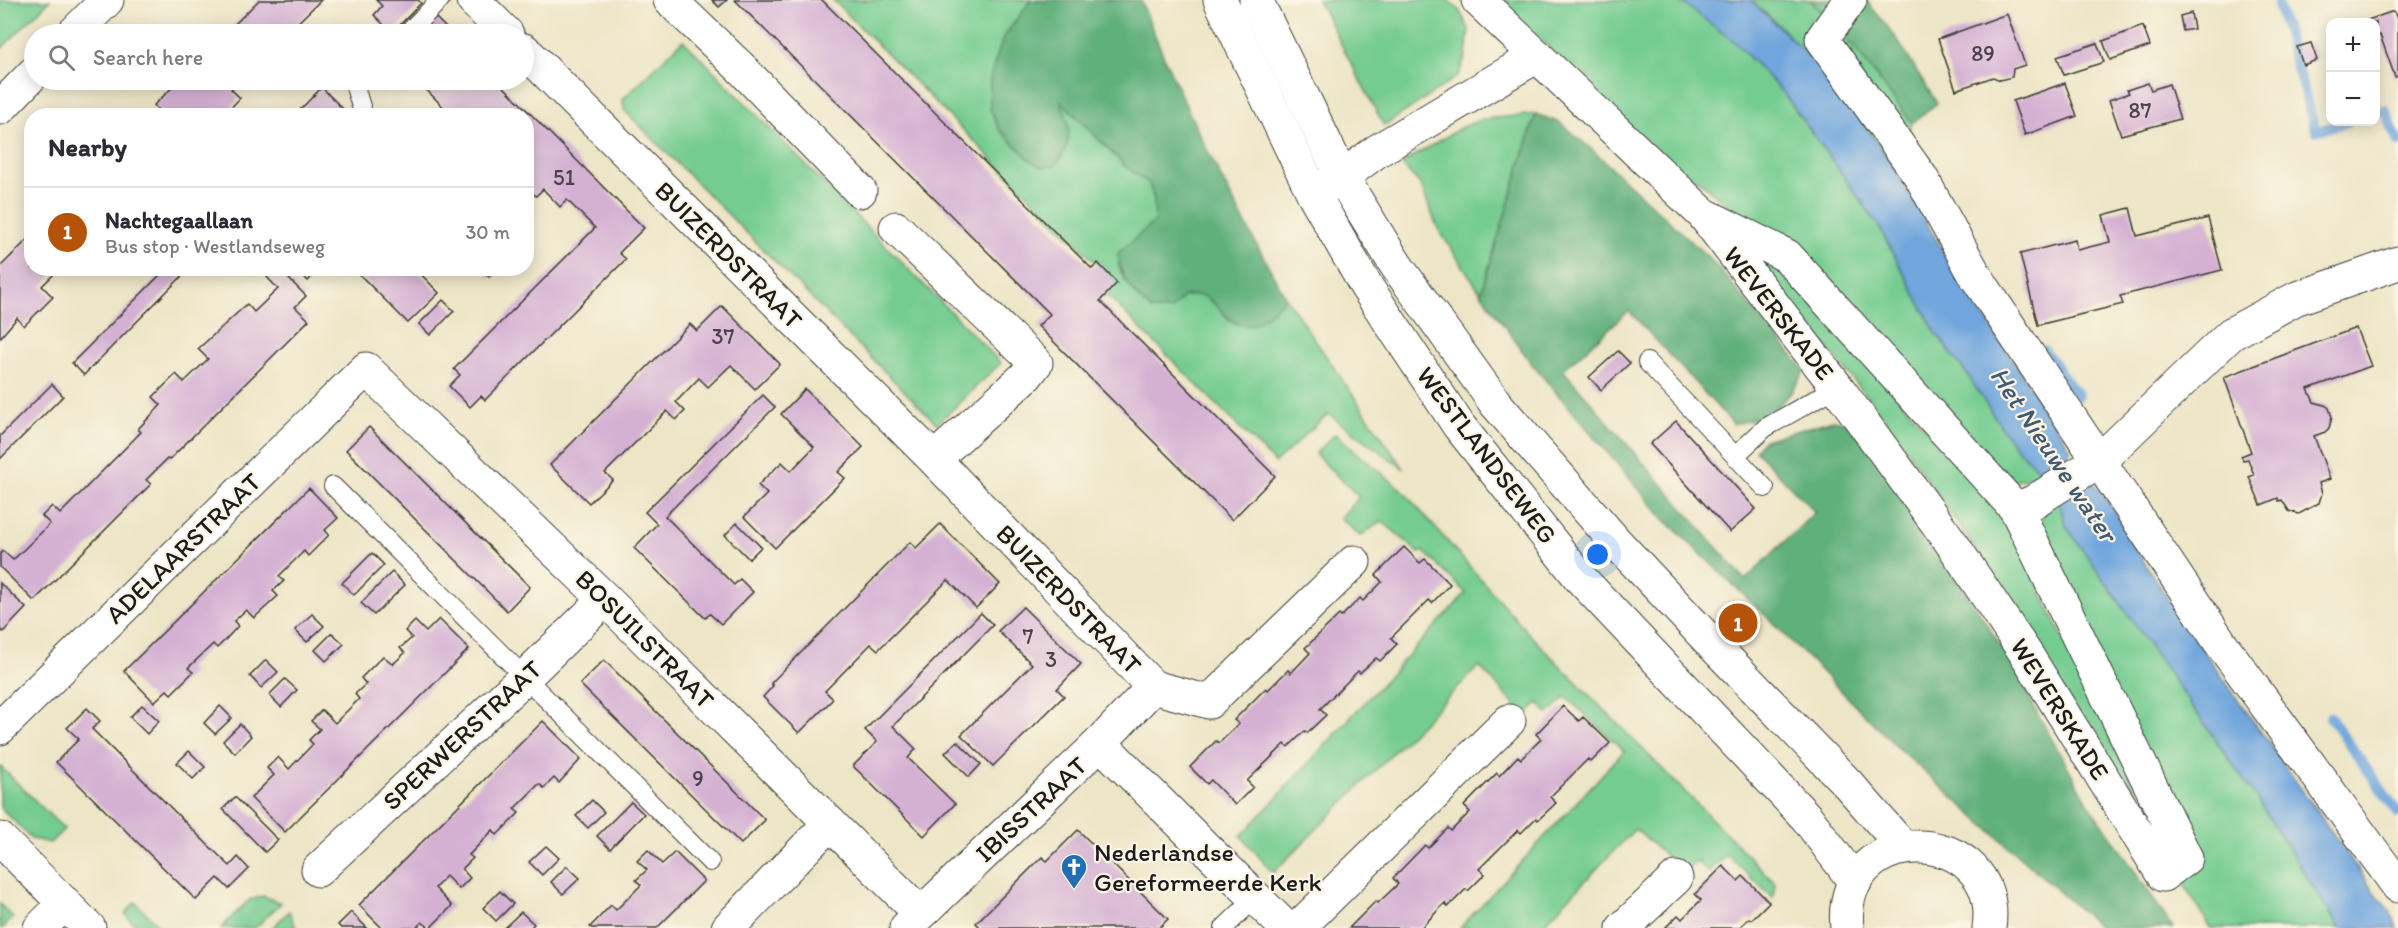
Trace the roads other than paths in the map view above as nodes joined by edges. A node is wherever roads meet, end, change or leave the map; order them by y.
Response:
1 (107, 0) edge
2 (440, 0) edge
3 (473, 0) edge
4 (670, 0) edge
5 (1220, 0) edge
6 (1256, 0) edge
7 (1478, 0) edge
8 (1850, 0) edge
9 (83, 24) edge
10 (416, 24) edge
11 (497, 24) edge
12 (1537, 56) junction
13 (534, 60) edge
14 (24, 84) edge
15 (356, 90) edge
16 (0, 108) edge
17 (362, 108) edge
18 (1342, 177) junction
19 (860, 191) dead end
20 (1313, 193) junction
21 (1703, 214) junction
22 (896, 228) dead end
23 (2398, 263) edge
24 (1647, 362) dead end
25 (366, 369) joint
26 (1837, 387) junction
27 (1735, 456) junction
28 (934, 459) junction
29 (2098, 461) junction
30 (333, 486) dead end
31 (1765, 488) dead end
32 (2025, 506) junction
33 (1354, 562) dead end
34 (605, 599) junction
35 (524, 678) junction
36 (1153, 687) junction
37 (1509, 721) dead end
38 (0, 728) edge
39 (1100, 743) junction
40 (830, 822) junction
41 (0, 839) edge
42 (1903, 847) junction
43 (710, 862) dead end
44 (318, 870) dead end
45 (1676, 878) dead end
46 (1856, 882) junction
47 (2398, 886) edge
48 (1255, 898) junction
49 (64, 903) junction
50 (913, 920) edge
51 (40, 928) edge
52 (89, 928) edge
53 (728, 928) edge
54 (1224, 928) edge
55 (1286, 928) edge
56 (1298, 928) edge
57 (1623, 928) edge
58 (1847, 928) edge
59 (1989, 928) edge

1 - 9 street
2 - 10 lane
3 - 11 street
4 - 19 street
5 - 20 street, WESTLANDSEWEG
6 - 18 street, WESTLANDSEWEG
7 - 12 street, WEVERSKADE
8 - 29 street
12 - 18 street
12 - 21 street, WEVERSKADE
13 - 28 street, BUIZERDSTRAAT
14 - 16 street
15 - 17 lane
18 - 20 street
18 - 42 street, WESTLANDSEWEG
20 - 46 street, WESTLANDSEWEG
21 - 26 street, WEVERSKADE
21 - 32 street, WEVERSKADE
22 - 28 street
23 - 29 street
24 - 27 lane
25 - 34 street, BOSUILSTRAAT
25 - 38 street, ADELAARSTRAAT
26 - 27 lane
26 - 32 street, WEVERSKADE
27 - 31 lane
28 - 36 street, BUIZERDSTRAAT
29 - 32 street
29 - 47 street
30 - 35 lane
33 - 36 street
34 - 35 street, SPERWERSTRAAT
34 - 40 street, BOSUILSTRAAT
35 - 43 lane
35 - 44 street, SPERWERSTRAAT
36 - 39 street, IBISSTRAAT
37 - 56 street
39 - 48 street
39 - 50 street, IBISSTRAAT
40 - 50 street, BOSUILSTRAAT
40 - 53 street
41 - 49 street
42 - 46 street
42 - 59 street
45 - 57 street
46 - 58 street
48 - 54 lane
48 - 55 street
49 - 51 street
49 - 52 street

